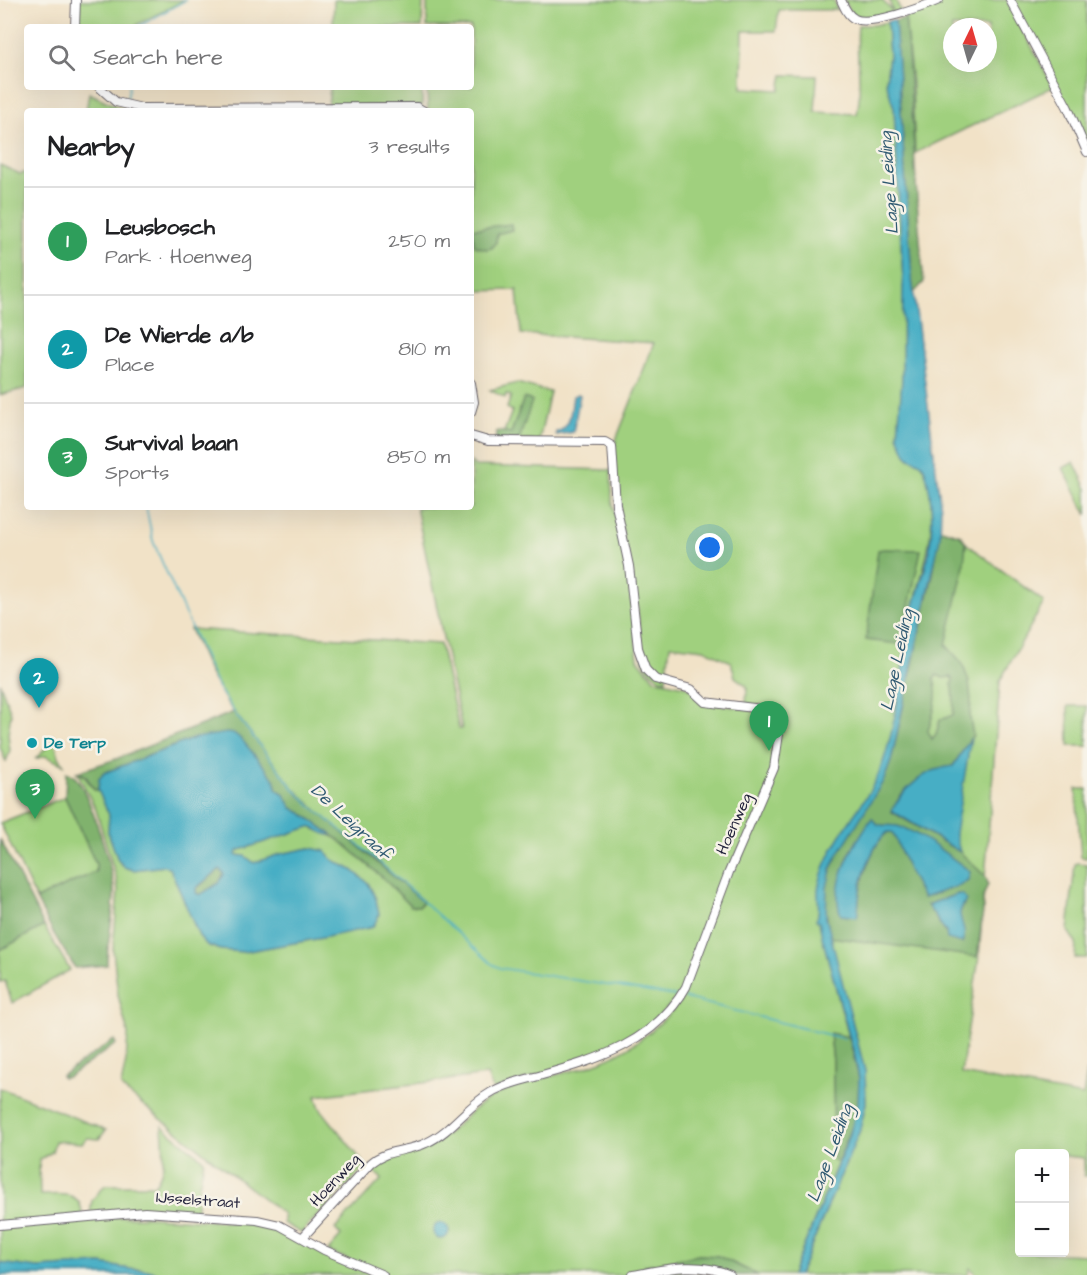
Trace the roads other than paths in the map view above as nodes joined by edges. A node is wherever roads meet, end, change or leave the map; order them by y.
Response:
1 (76, 0) edge
2 (841, 0) edge
3 (939, 0) edge
4 (1010, 0) edge
5 (75, 24) edge
6 (102, 90) edge
7 (141, 108) edge
8 (141, 108) edge
9 (419, 108) edge
10 (1087, 152) edge
11 (474, 437) edge
12 (0, 1225) edge
13 (303, 1237) junction
14 (383, 1275) edge
15 (633, 1275) edge
16 (730, 1275) edge

1 - 5 street
2 - 3 street
4 - 10 street
6 - 8 street
7 - 9 street
11 - 13 street, Hoenweg
12 - 13 street, IJsselstraat
13 - 14 street, IJsselstraat
15 - 16 street

